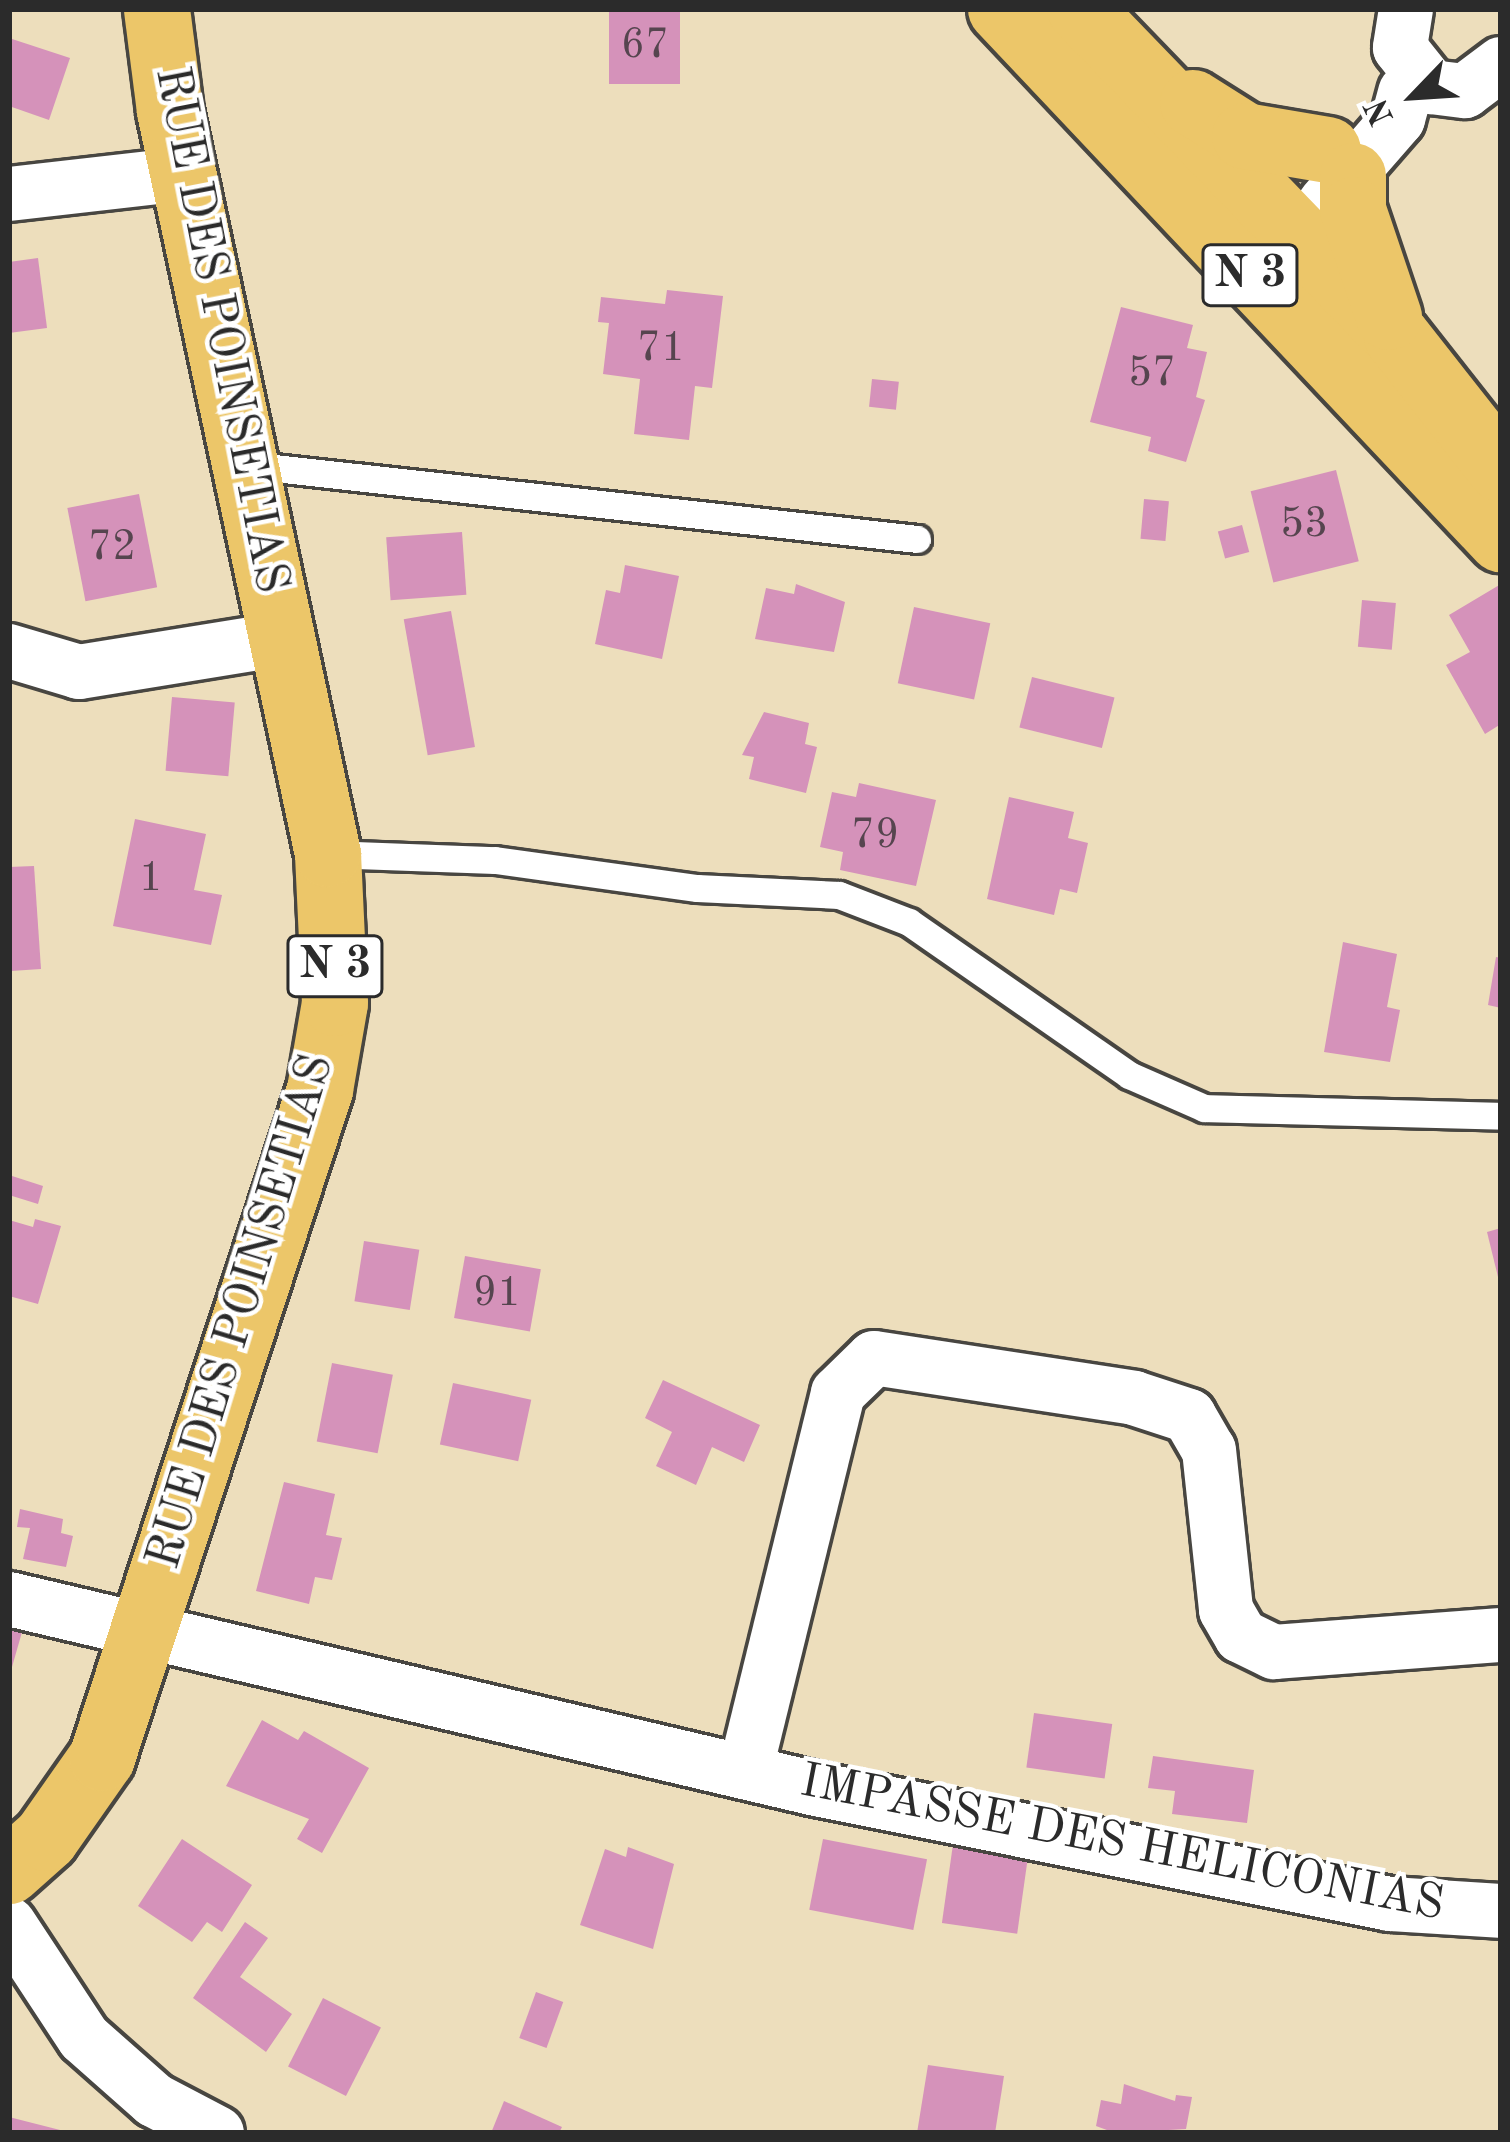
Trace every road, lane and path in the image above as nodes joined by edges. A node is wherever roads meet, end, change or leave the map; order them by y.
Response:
1 (157, 9) edge
2 (1001, 9) edge
3 (1406, 9) edge
4 (1097, 26) edge
5 (1497, 76) edge
6 (1412, 86) junction
7 (1341, 163) junction
8 (184, 174) junction
9 (9, 194) edge
10 (1273, 243) junction
11 (1397, 337) junction
12 (244, 465) junction
13 (1501, 469) edge
14 (917, 539) dead end
15 (1501, 539) edge
16 (283, 639) junction
17 (9, 651) edge
18 (328, 854) junction
19 (1501, 1116) edge
20 (9, 1599) edge
21 (142, 1629) junction
22 (1501, 1635) edge
23 (745, 1772) junction
24 (9, 1871) edge
25 (1501, 1910) edge
26 (9, 1924) edge
27 (218, 2133) edge

1 - 8 main road, RUE DES POINSETIAS / N 3
2 - 10 main road, N 3
3 - 6 street
4 - 7 main road
4 - 10 main road, N 3
5 - 6 street
6 - 7 street
7 - 10 street
7 - 11 main road
8 - 9 street
8 - 12 main road, RUE DES POINSETIAS / N 3
10 - 11 main road, N 3
10 - 15 main road, N 3
11 - 13 main road, N 3
12 - 14 lane
12 - 16 main road, RUE DES POINSETIAS / N 3
16 - 17 street
16 - 18 main road, RUE DES POINSETIAS / N 3
18 - 19 lane
18 - 21 main road, RUE DES POINSETIAS / N 3
20 - 21 street, IMPASSE DES HELICONIAS
21 - 23 street, IMPASSE DES HELICONIAS
21 - 24 main road, RUE DES POINSETIAS / N 3
22 - 23 street, IMPASSE DES HELICONIAS
23 - 25 street, IMPASSE DES HELICONIAS
26 - 27 street

